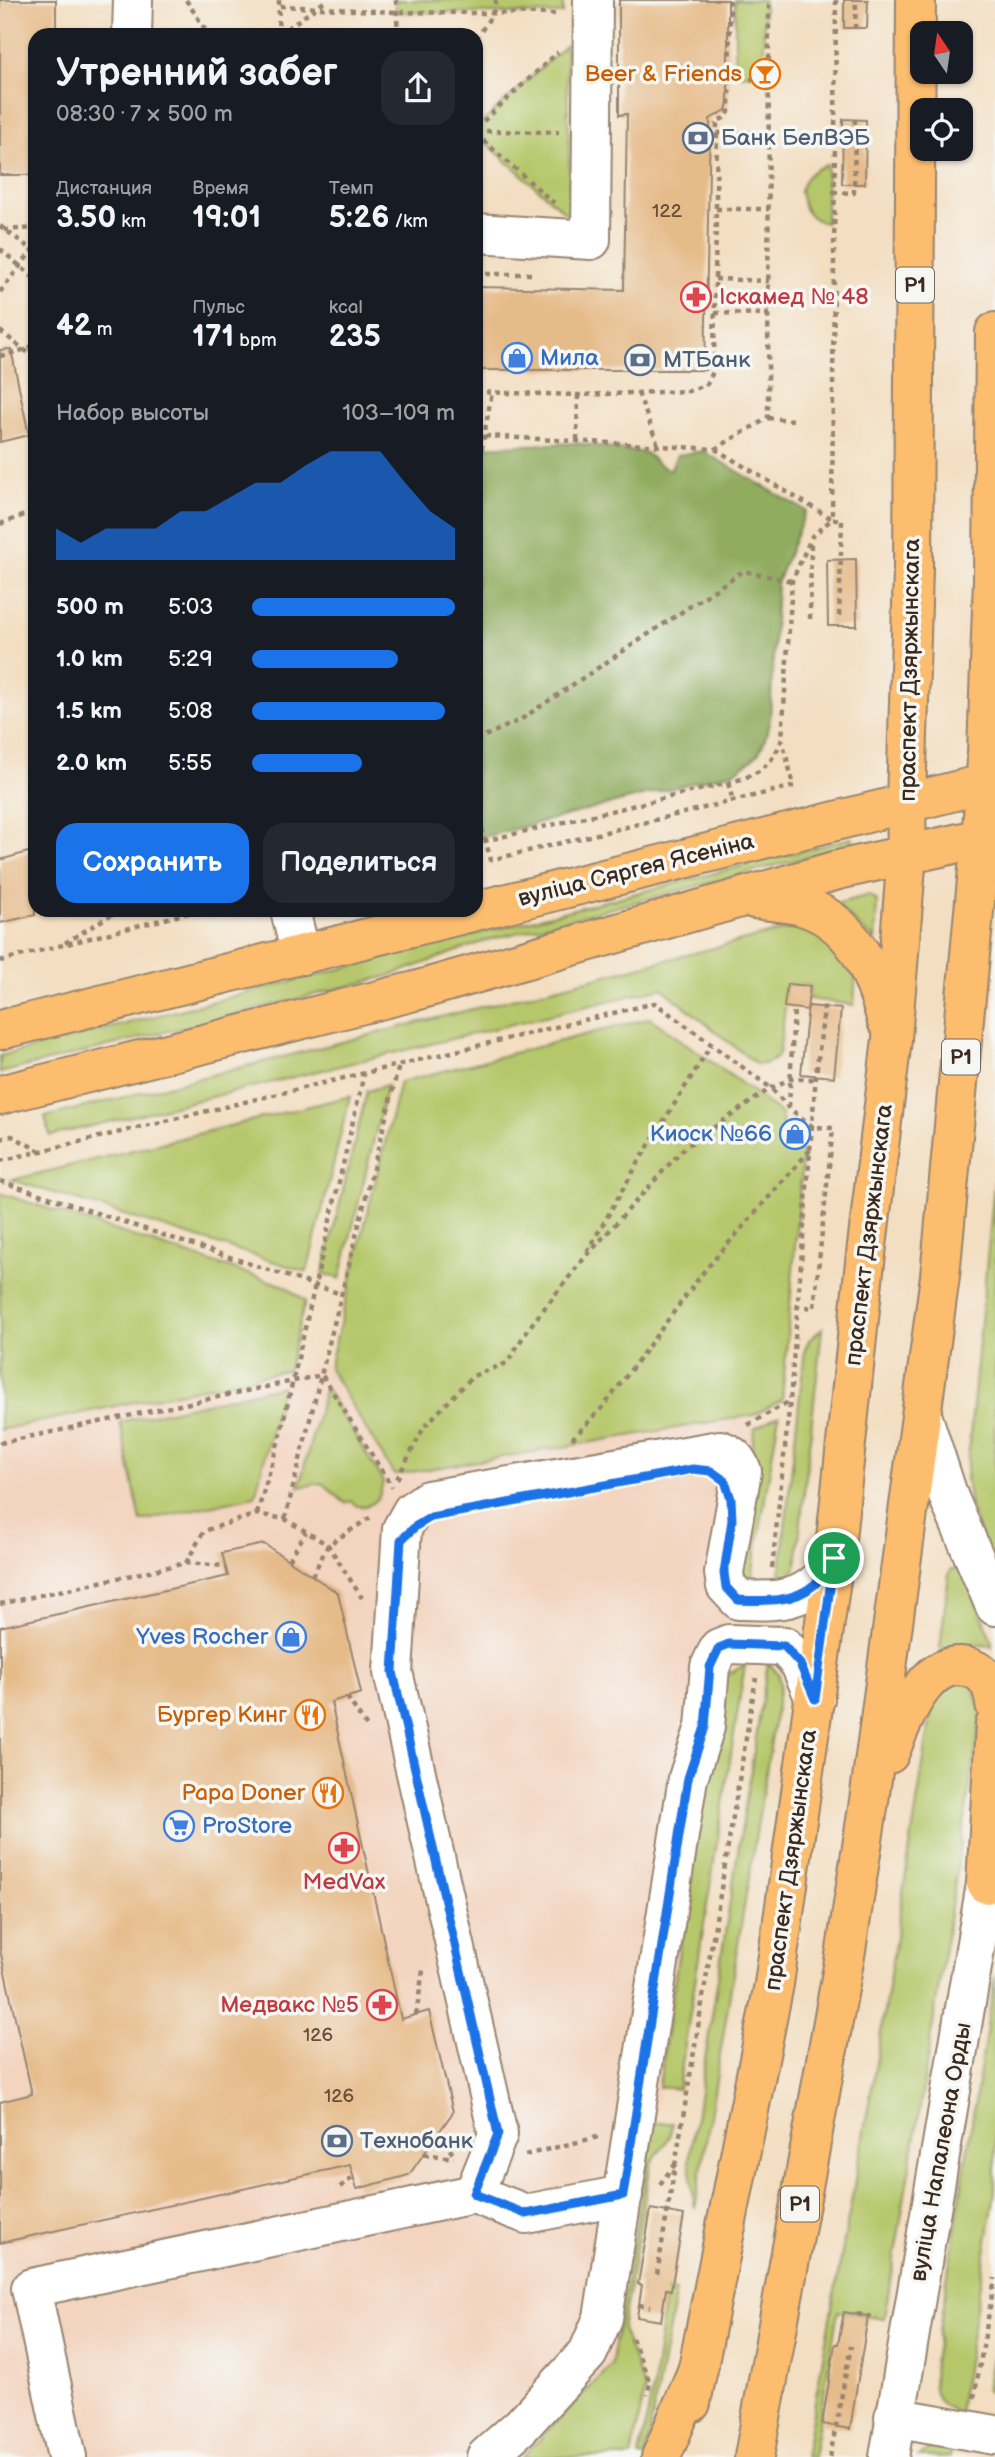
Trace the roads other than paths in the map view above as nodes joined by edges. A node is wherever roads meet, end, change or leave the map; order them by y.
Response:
1 (133, 0) edge
2 (916, 0) edge
3 (578, 7) edge
4 (132, 28) edge
5 (483, 233) edge
6 (995, 332) edge
7 (994, 584) edge
8 (991, 782) edge
9 (906, 802) junction
10 (988, 837) edge
11 (906, 854) junction
12 (742, 897) junction
13 (483, 908) edge
14 (292, 917) edge
15 (448, 917) edge
16 (301, 954) junction
17 (0, 1030) edge
18 (892, 1039) junction
19 (0, 1095) edge
20 (922, 1415) junction
21 (834, 1558) junction
22 (995, 1606) edge
23 (815, 1699) junction
24 (995, 1704) edge
25 (995, 1725) edge
26 (869, 1801) junction
27 (991, 1866) edge
28 (462, 2180) junction
29 (639, 2192) junction
30 (698, 2370) junction
31 (894, 2417) junction
32 (981, 2432) edge
33 (67, 2457) edge
34 (486, 2457) edge
35 (661, 2457) edge
36 (680, 2457) edge
37 (754, 2457) edge
38 (889, 2457) edge

1 - 4 street
2 - 9 main road, праспект Дзяржынскага / Р1
3 - 5 street
6 - 7 main road, Р1
7 - 8 main road, Р1
8 - 9 main road, вуліца Сяргея Ясеніна
8 - 10 main road, Р1
9 - 11 main road, праспект Дзяржынскага / Р1
9 - 13 main road, вуліца Сяргея Ясеніна
10 - 11 main road
10 - 20 main road, Р1
11 - 12 main road
11 - 18 main road, праспект Дзяржынскага / Р1
12 - 18 main road
12 - 19 main road
14 - 16 street
15 - 16 main road, вуліца Сяргея Ясеніна
16 - 17 main road, вуліца Сяргея Ясеніна
18 - 21 main road, праспект Дзяржынскага / Р1
20 - 22 street
20 - 26 main road, Р1
21 - 23 main road, праспект Дзяржынскага / Р1
21 - 28 street
23 - 29 street
23 - 30 main road, праспект Дзяржынскага / Р1
24 - 26 main road
25 - 27 main road
26 - 37 main road, Р1
27 - 31 street, вуліца Напалеона Орды
28 - 29 street
28 - 33 street
29 - 34 street
30 - 35 main road
30 - 36 main road, праспект Дзяржынскага / Р1
31 - 32 street
31 - 38 street, вуліца Напалеона Орды

